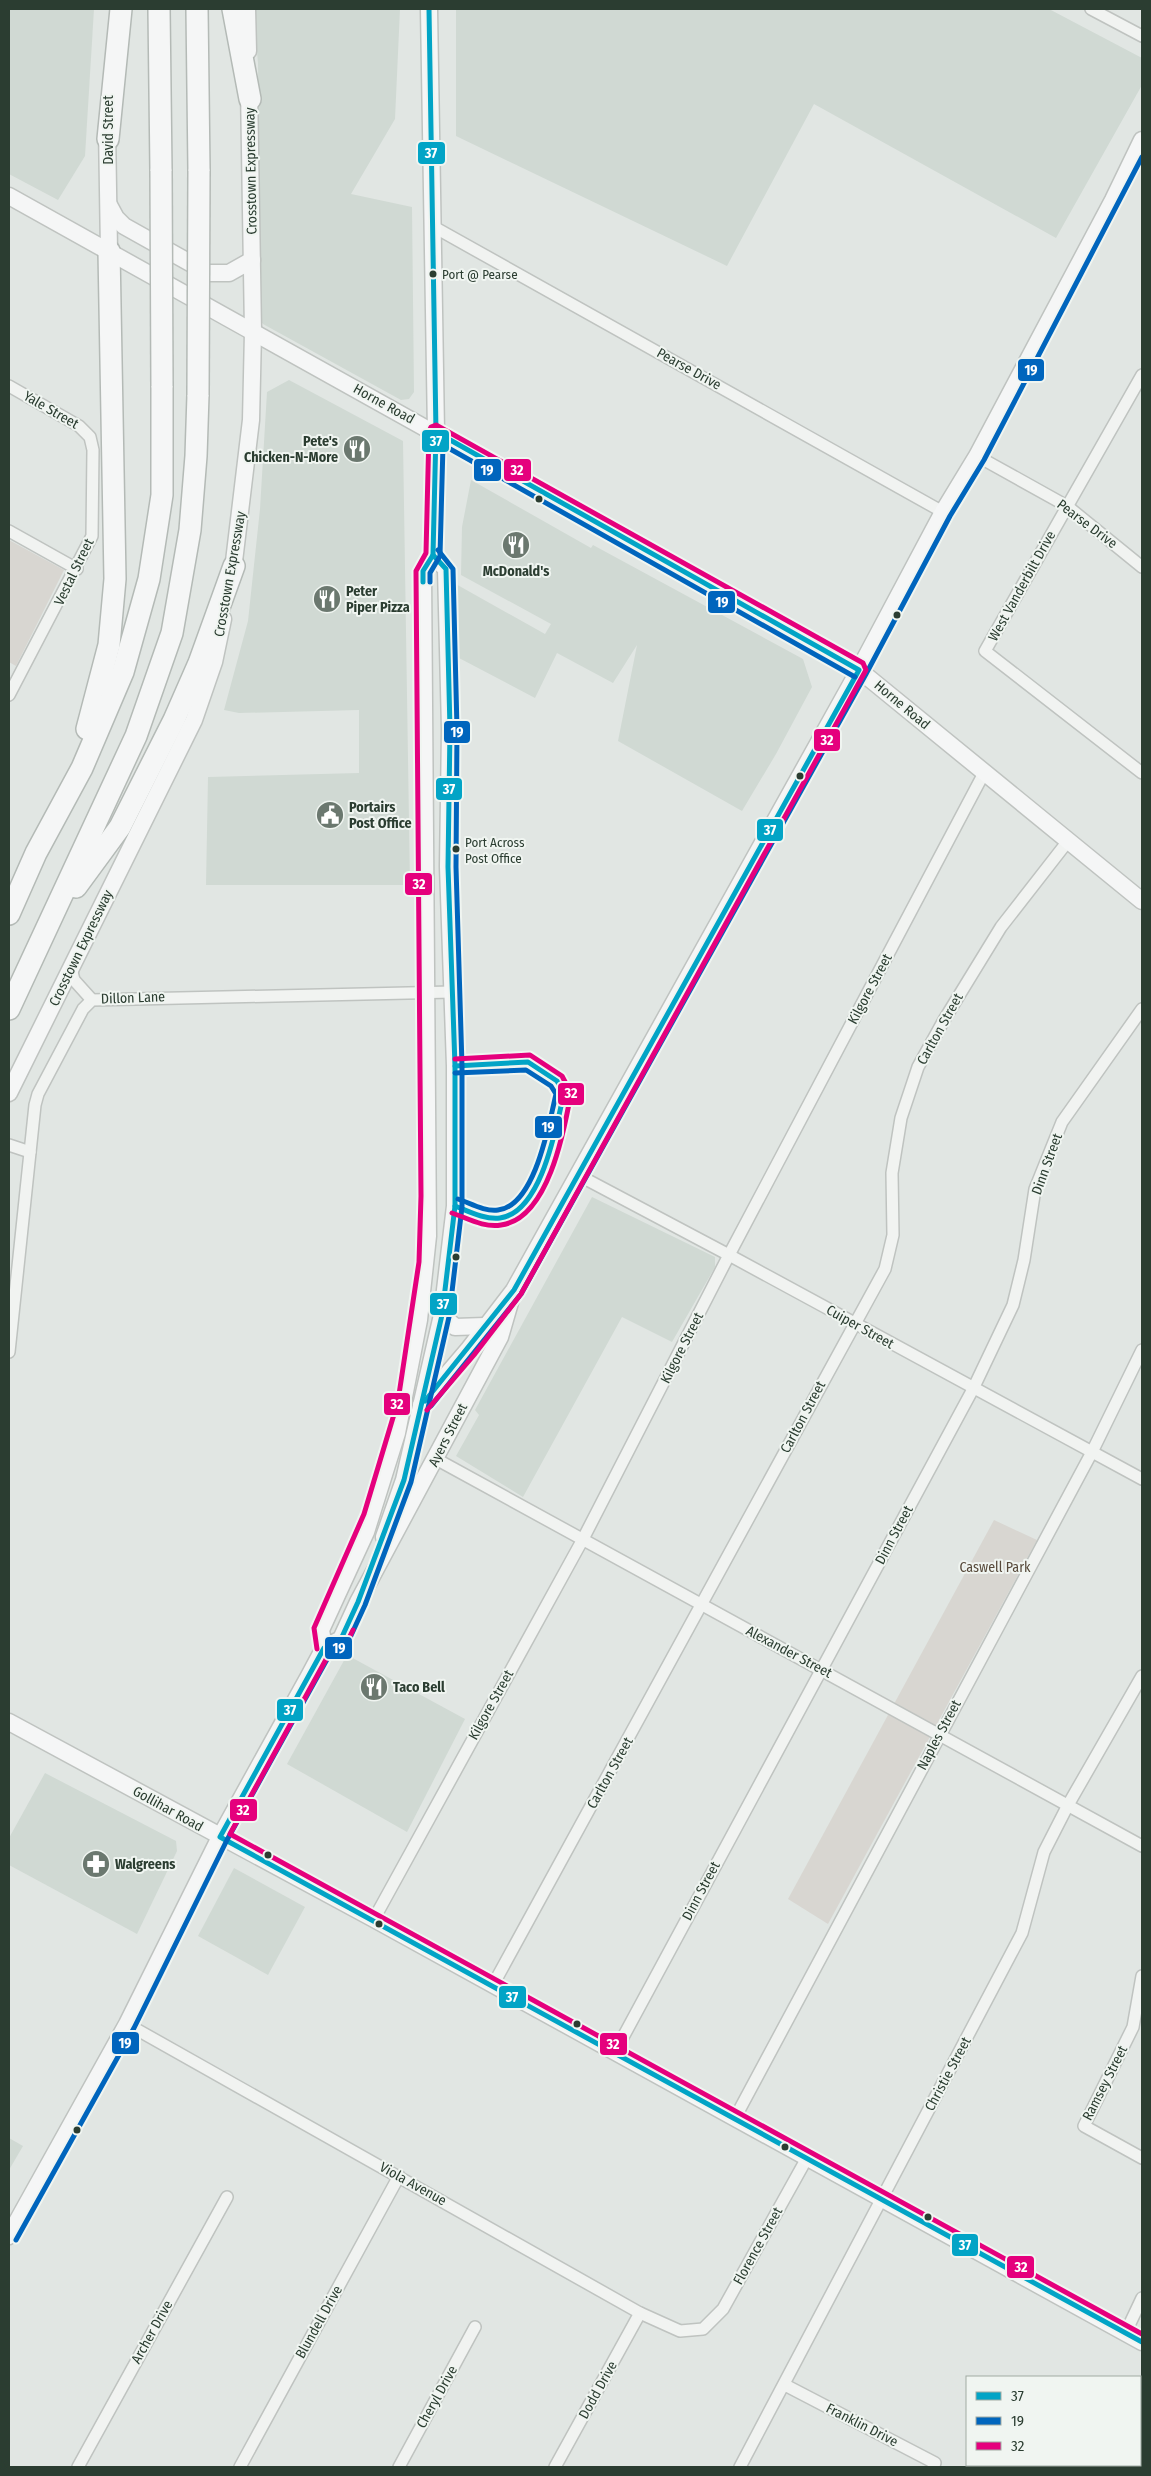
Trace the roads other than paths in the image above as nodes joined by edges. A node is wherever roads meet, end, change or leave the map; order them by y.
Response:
1 (110, 9) edge
2 (121, 9) edge
3 (159, 9) edge
4 (196, 9) edge
5 (233, 9) edge
6 (247, 9) edge
7 (429, 9) edge
8 (1091, 9) edge
9 (1142, 36) edge
10 (250, 99) junction
11 (108, 139) junction
12 (1142, 140) edge
13 (9, 196) edge
14 (109, 205) junction
15 (434, 227) junction
16 (109, 250) junction
17 (252, 260) junction
18 (253, 332) junction
19 (1142, 375) edge
20 (9, 386) edge
21 (436, 432) junction
22 (90, 437) joint
23 (977, 456) junction
24 (1067, 506) junction
25 (944, 512) junction
26 (9, 531) edge
27 (433, 555) junction
28 (234, 566) junction
29 (1142, 567) edge
30 (77, 569) junction
31 (859, 670) junction
32 (14, 676) edge
33 (9, 696) edge
34 (984, 773) junction
35 (1142, 773) edge
36 (67, 796) junction
37 (1068, 842) junction
38 (1142, 901) edge
39 (9, 914) edge
40 (48, 925) junction
41 (70, 968) junction
42 (452, 992) junction
43 (426, 993) junction
44 (92, 1000) junction
45 (9, 1009) edge
46 (1142, 1009) edge
47 (9, 1094) edge
48 (9, 1146) edge
49 (30, 1152) junction
50 (578, 1176) junction
51 (730, 1255) junction
52 (514, 1290) junction
53 (442, 1314) junction
54 (854, 1324) junction
55 (485, 1326) junction
56 (1142, 1350) edge
57 (9, 1352) edge
58 (973, 1389) junction
59 (413, 1404) junction
60 (1092, 1452) junction
61 (436, 1459) junction
62 (1142, 1479) edge
63 (582, 1539) junction
64 (358, 1602) junction
65 (702, 1606) junction
66 (324, 1648) junction
67 (821, 1669) junction
68 (1142, 1676) edge
69 (9, 1722) edge
70 (939, 1735) junction
71 (1068, 1805) junction
72 (220, 1837) junction
73 (1142, 1846) edge
74 (374, 1919) junction
75 (1142, 1976) edge
76 (493, 1985) junction
77 (127, 2024) junction
78 (615, 2052) junction
79 (735, 2118) junction
80 (807, 2158) junction
81 (1142, 2158) edge
82 (399, 2176) junction
83 (227, 2197) dead end
84 (881, 2199) junction
85 (9, 2236) edge
86 (1142, 2298) edge
87 (640, 2313) junction
88 (476, 2327) dead end
89 (703, 2329) joint
90 (1125, 2334) junction
91 (1142, 2342) edge
92 (785, 2385) junction
93 (78, 2467) edge
94 (240, 2467) edge
95 (398, 2467) edge
96 (555, 2467) edge
97 (740, 2467) edge
98 (933, 2467) edge

1 - 11 main road, David Street
2 - 11 highway
3 - 36 highway, bridge
4 - 40 highway, bridge
5 - 10 highway
6 - 10 main road, Crosstown Expressway
7 - 15 main road
8 - 9 street
10 - 17 main road, Crosstown Expressway
11 - 14 main road, David Street
12 - 23 main road, Ayers Street
13 - 16 main road, Horne Road
14 - 16 main road, David Street
14 - 17 main road
15 - 21 main road
15 - 25 street, Pearse Drive
16 - 18 main road, Horne Road
16 - 36 highway
17 - 18 main road, Crosstown Expressway
18 - 21 main road, Horne Road
18 - 28 main road, Crosstown Expressway
19 - 24 street, West Vanderbilt Drive
20 - 22 street, Yale Street
21 - 27 main road
21 - 31 main road, Horne Road
22 - 30 street, Vestal Street
23 - 24 street, Pearse Drive
23 - 25 main road, Ayers Street
24 - 29 street, Pearse Drive
24 - 35 street, West Vanderbilt Drive
25 - 31 main road, Ayers Street
26 - 30 street
27 - 42 main road
27 - 43 main road
28 - 40 highway
28 - 41 main road, Crosstown Expressway
30 - 32 street, Vestal Street
31 - 34 main road, Horne Road
31 - 50 main road, Ayers Street
32 - 33 street, Vestal Street
34 - 37 main road, Horne Road
34 - 51 street, Kilgore Street
36 - 39 highway
37 - 38 main road, Horne Road
37 - 54 street, Carlton Street
40 - 45 highway
41 - 44 street
41 - 47 main road, Crosstown Expressway
42 - 43 street, Dillon Lane
42 - 53 main road
43 - 44 street, Dillon Lane
43 - 59 main road
44 - 49 street, Dillon Lane
46 - 58 street, Dinn Street
48 - 49 street
49 - 57 street, Dillon Lane
50 - 51 street, Cuiper Street
50 - 52 main road, Ayers Street
51 - 54 street, Cuiper Street
51 - 63 street, Kilgore Street
52 - 55 main road, Ayers Street
52 - 61 main road, Ayers Street
53 - 55 main road
53 - 59 main road
54 - 58 street, Cuiper Street
54 - 65 street, Carlton Street
55 - 59 main road, Ayers Street
56 - 60 street, Naples Street
58 - 60 street, Cuiper Street
58 - 67 street, Dinn Street
59 - 64 main road
59 - 66 main road, Ayers Street
60 - 62 street, Cuiper Street
60 - 70 street, Naples Street
61 - 63 street, Alexander Street
61 - 64 main road, Ayers Street
63 - 65 street, Alexander Street
63 - 74 street, Kilgore Street
64 - 66 main road, Ayers Street
65 - 67 street, Alexander Street
65 - 76 street, Carlton Street
66 - 72 main road, Ayers Street
67 - 70 street, Alexander Street
67 - 78 street, Dinn Street
68 - 71 street, Christie Street
69 - 72 main road, Gollihar Road
70 - 71 street, Alexander Street
70 - 79 street, Naples Street
71 - 73 street, Alexander Street
71 - 84 street, Christie Street
72 - 74 main road, Gollihar Road
72 - 77 main road, Ayers Street
74 - 76 main road, Gollihar Road
75 - 81 street, Ramsey Street
76 - 78 main road, Gollihar Road
77 - 82 street, Viola Avenue
77 - 85 main road, Ayers Street
78 - 79 main road, Gollihar Road
79 - 80 main road, Gollihar Road
80 - 84 main road, Gollihar Road
80 - 89 street, Florence Street
82 - 87 street, Viola Avenue
82 - 94 street, Blundell Drive
83 - 93 street, Archer Drive
84 - 90 main road, Gollihar Road
84 - 92 street, Christie Street
86 - 90 street
87 - 89 street, Viola Avenue
87 - 96 street, Dodd Drive
88 - 95 street, Cheryl Drive
90 - 91 main road, Gollihar Road
92 - 97 street, Christie Street
92 - 98 street, Franklin Drive

